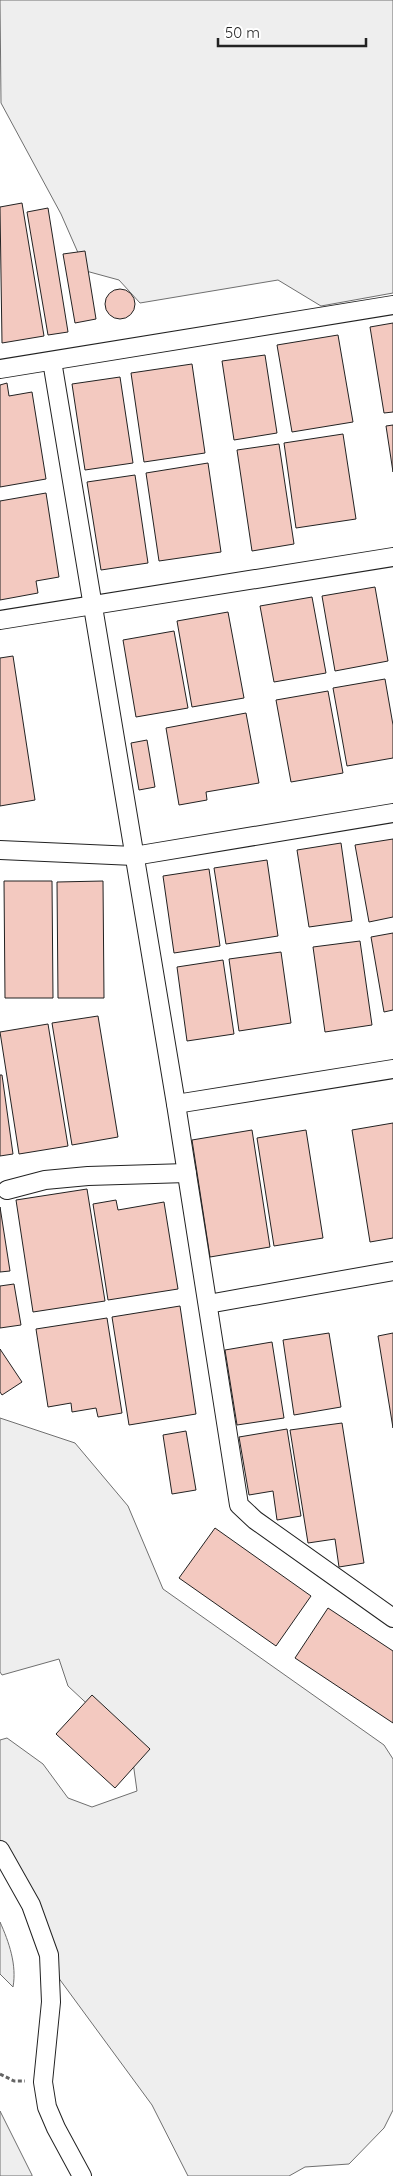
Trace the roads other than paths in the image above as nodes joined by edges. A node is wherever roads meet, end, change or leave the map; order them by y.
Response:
1 (393, 305) edge
2 (52, 361) junction
3 (0, 369) edge
4 (393, 557) edge
5 (93, 605) junction
6 (0, 620) edge
7 (393, 813) edge
8 (0, 850) edge
9 (134, 856) junction
10 (393, 1069) edge
11 (176, 1104) junction
12 (187, 1173) junction
13 (7, 1190) dead end
14 (393, 1270) edge
15 (208, 1304) junction
16 (393, 1618) edge
17 (0, 1850) edge
18 (82, 2176) edge

1 - 2 street
2 - 3 street
2 - 5 street
4 - 5 street
5 - 6 street
5 - 9 street
7 - 9 street
8 - 9 street
9 - 11 street
10 - 11 street
11 - 12 street
12 - 13 street
12 - 15 street
14 - 15 street
15 - 16 street
17 - 18 street

